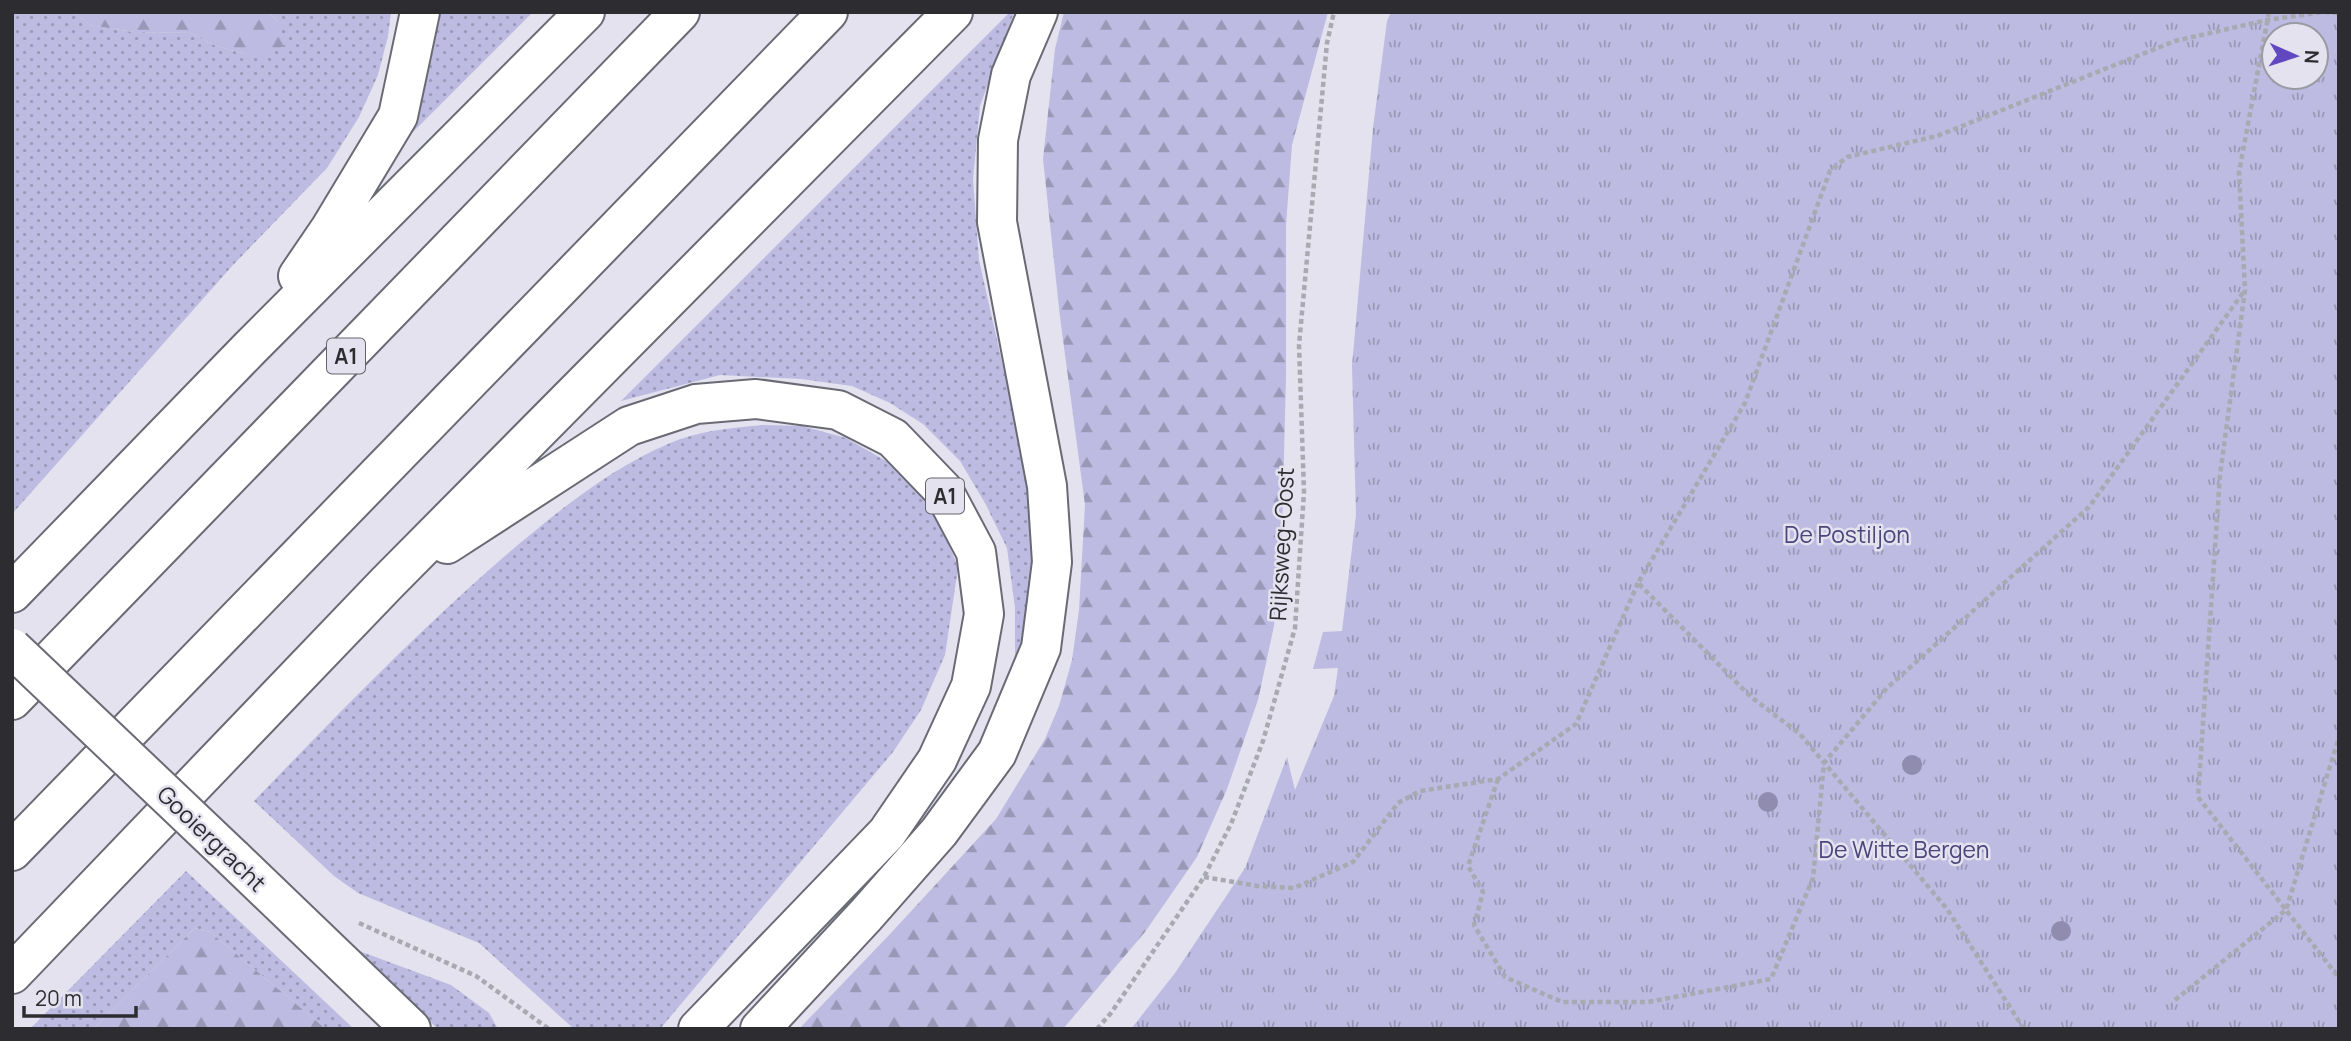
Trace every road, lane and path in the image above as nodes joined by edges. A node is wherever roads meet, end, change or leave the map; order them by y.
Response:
1 (420, 12) edge
2 (584, 12) edge
3 (680, 12) edge
4 (828, 12) edge
5 (953, 12) edge
6 (1038, 12) edge
7 (1334, 12) edge
8 (2269, 12) edge
9 (2339, 13) edge
10 (2267, 20) junction
11 (2245, 290) junction
12 (250, 348) junction
13 (387, 583) junction
14 (1638, 583) junction
15 (12, 593) edge
16 (12, 648) edge
17 (12, 700) edge
18 (2339, 737) edge
19 (1824, 763) junction
20 (1497, 779) junction
21 (12, 851) edge
22 (1204, 877) junction
23 (2286, 910) junction
24 (356, 922) dead end
25 (12, 974) edge
26 (2339, 978) edge
27 (2175, 1000) dead end
28 (411, 1029) edge
29 (549, 1029) edge
30 (698, 1029) edge
31 (760, 1029) edge
32 (1097, 1029) edge
33 (2024, 1029) edge

1 - 12 main road
2 - 12 main road
3 - 17 main road, A1
4 - 21 main road
5 - 13 main road, A1
6 - 31 main road
7 - 22 path, Rijksweg-Oost
8 - 10 path
9 - 10 path
10 - 11 path
10 - 14 path
11 - 19 path
11 - 23 path
12 - 15 main road
13 - 25 main road, A1
13 - 30 main road, A1
14 - 19 path
14 - 20 path
16 - 28 main road, Gooiergracht, bridge
18 - 23 path
19 - 20 path
19 - 33 path
20 - 22 path
22 - 32 path, Rijksweg-Oost
23 - 26 path
23 - 27 path
24 - 29 path

